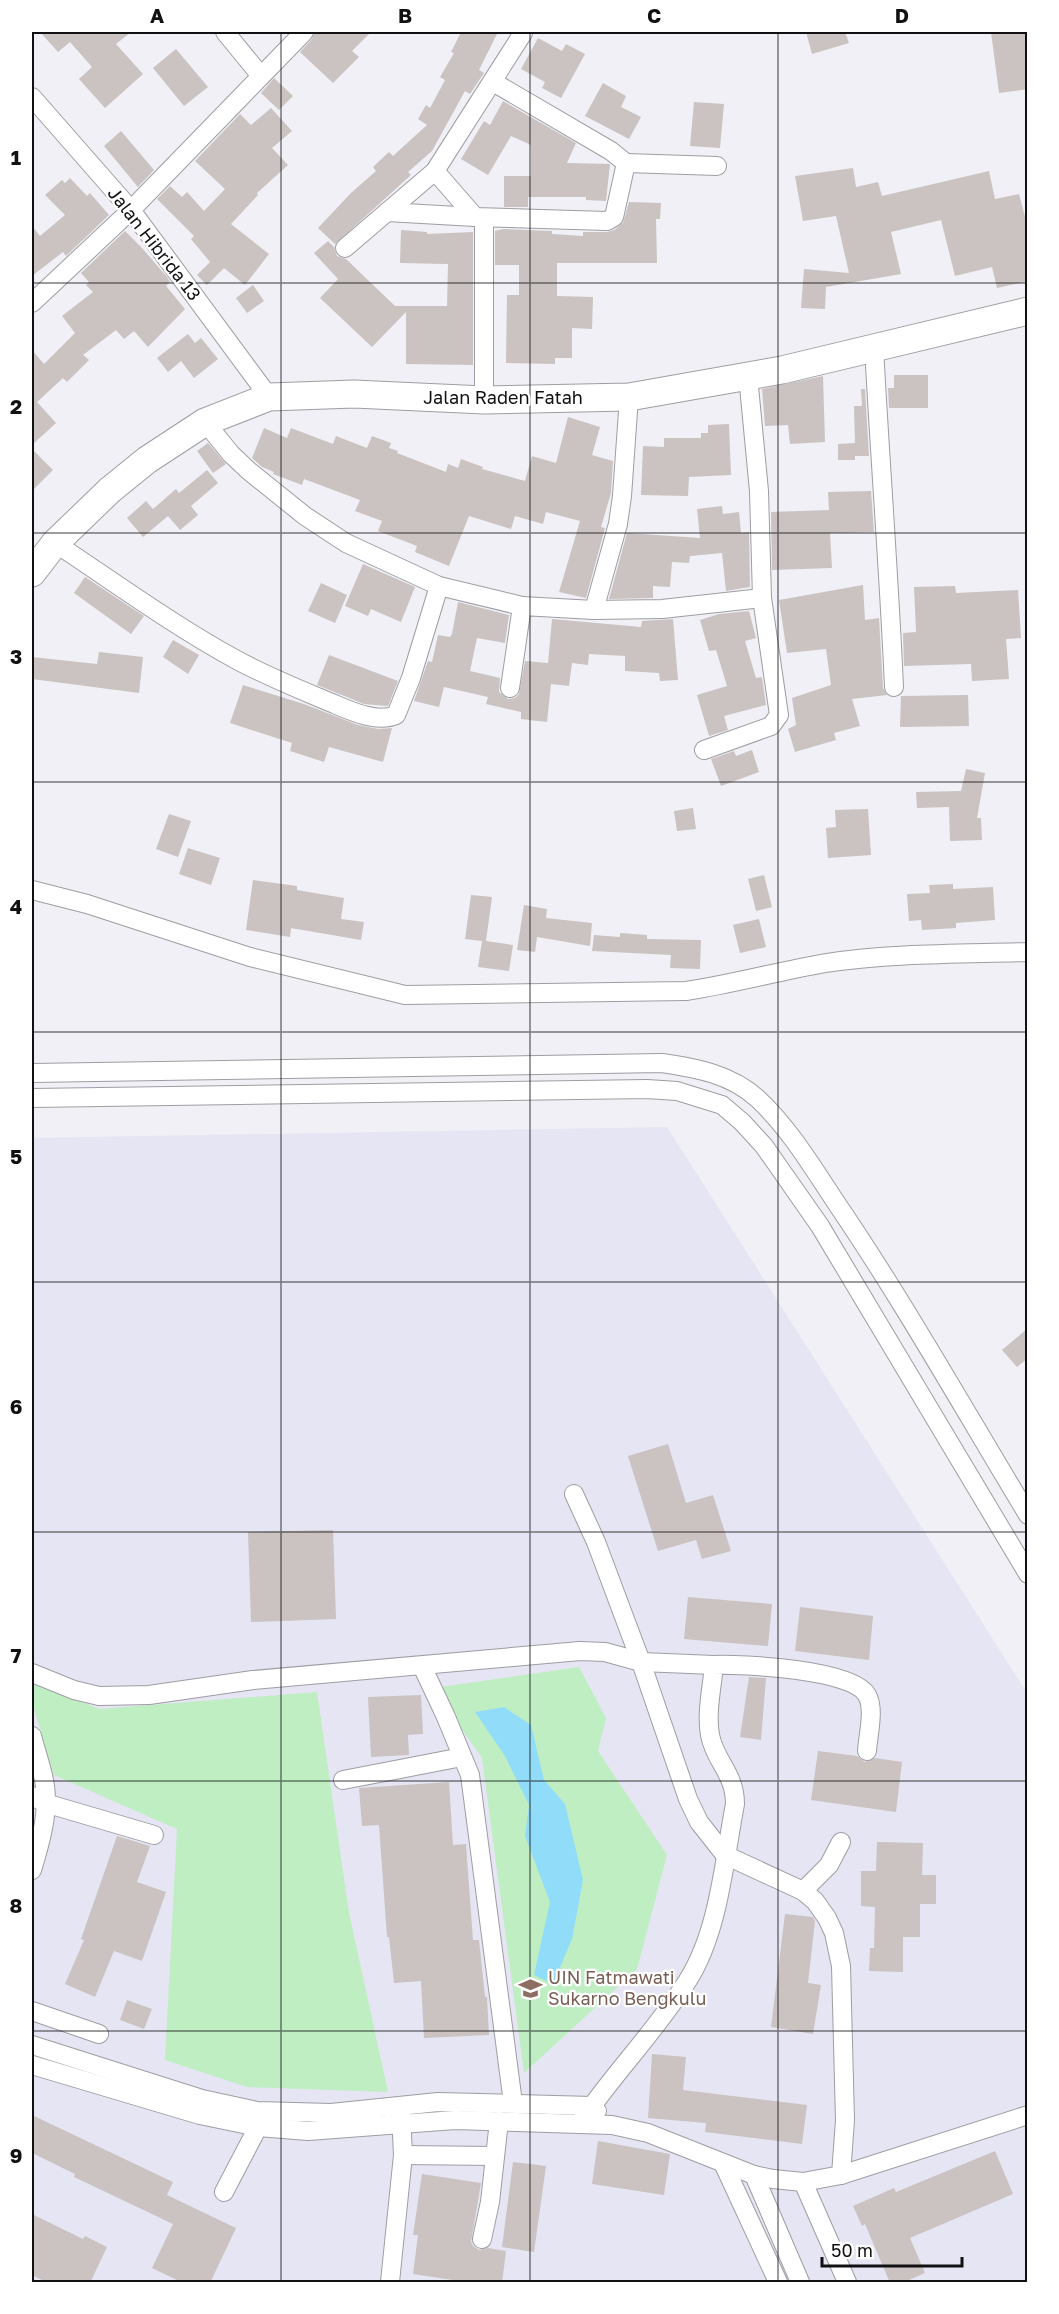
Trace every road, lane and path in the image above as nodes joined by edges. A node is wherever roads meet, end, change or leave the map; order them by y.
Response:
1 (225, 32) edge
2 (304, 32) edge
3 (523, 33) dead end
4 (261, 76) junction
5 (494, 82) junction
6 (32, 98) edge
7 (626, 163) junction
8 (717, 166) dead end
9 (435, 171) junction
10 (131, 210) junction
11 (387, 212) junction
12 (480, 217) junction
13 (345, 248) dead end
14 (32, 303) edge
15 (1028, 311) edge
16 (874, 347) junction
17 (748, 376) junction
18 (269, 397) junction
19 (629, 397) junction
20 (484, 400) junction
21 (205, 422) junction
22 (55, 543) junction
23 (32, 573) edge
24 (439, 586) junction
25 (762, 598) junction
26 (522, 606) junction
27 (594, 610) junction
28 (894, 687) dead end
29 (510, 688) dead end
30 (704, 750) dead end
31 (32, 890) edge
32 (1028, 951) edge
33 (32, 1073) edge
34 (32, 1098) edge
35 (574, 1494) dead end
36 (1028, 1515) edge
37 (1028, 1574) edge
38 (641, 1662) junction
39 (714, 1665) junction
40 (422, 1666) junction
41 (32, 1673) edge
42 (32, 1736) edge
43 (867, 1751) dead end
44 (462, 1756) junction
45 (343, 1779) dead end
46 (38, 1799) edge
47 (154, 1835) dead end
48 (842, 1842) dead end
49 (725, 1855) junction
50 (32, 1870) edge
51 (803, 1891) junction
52 (32, 2011) edge
53 (99, 2034) dead end
54 (32, 2045) edge
55 (32, 2065) edge
56 (513, 2103) junction
57 (399, 2105) junction
58 (592, 2106) junction
59 (1028, 2115) edge
60 (499, 2121) junction
61 (580, 2123) junction
62 (402, 2124) junction
63 (612, 2125) junction
64 (258, 2127) junction
65 (403, 2155) junction
66 (495, 2156) junction
67 (723, 2163) junction
68 (754, 2175) junction
69 (841, 2175) junction
70 (802, 2182) junction
71 (224, 2192) dead end
72 (482, 2239) dead end
73 (390, 2283) edge
74 (778, 2283) edge
75 (800, 2283) edge
76 (847, 2283) edge

1 - 4 street
2 - 4 street
3 - 5 street
4 - 10 street
5 - 7 street
5 - 9 street
6 - 10 street, Jalan Hibrida 13
7 - 8 street
7 - 12 street
9 - 11 street
9 - 12 street
10 - 14 street
10 - 18 street, Jalan Hibrida 13
11 - 12 street
11 - 13 street
12 - 20 street
15 - 16 highway, Jalan Raden Fatah
16 - 17 highway, Jalan Raden Fatah
16 - 28 street
17 - 19 highway, Jalan Raden Fatah
17 - 25 street
18 - 20 highway, Jalan Raden Fatah
18 - 21 highway, Jalan Raden Fatah
19 - 20 highway, Jalan Raden Fatah
19 - 27 street
21 - 22 highway, Jalan Raden Fatah
21 - 24 street
22 - 23 highway, Jalan Raden Fatah
22 - 24 street
24 - 26 street
25 - 27 street
25 - 30 street
26 - 27 street
26 - 29 street
31 - 32 street
33 - 36 street
34 - 37 street
35 - 38 street
38 - 39 street
38 - 40 street
38 - 49 street
39 - 43 street
39 - 49 street
40 - 41 street
40 - 44 street
42 - 46 street
44 - 45 street
44 - 56 street
46 - 47 street
46 - 50 street
48 - 51 street
49 - 51 street
49 - 58 street
51 - 69 street
52 - 53 street
54 - 57 street
55 - 64 street
56 - 57 street
56 - 58 street
57 - 62 street
58 - 61 street
58 - 63 street
59 - 69 street
60 - 61 street
60 - 62 street
60 - 66 street
61 - 63 street
62 - 64 street
62 - 65 street
63 - 67 street
64 - 71 street
65 - 66 street
65 - 73 street
66 - 72 street
67 - 68 street
67 - 74 street
68 - 70 street
68 - 75 street
69 - 70 street
70 - 76 street

